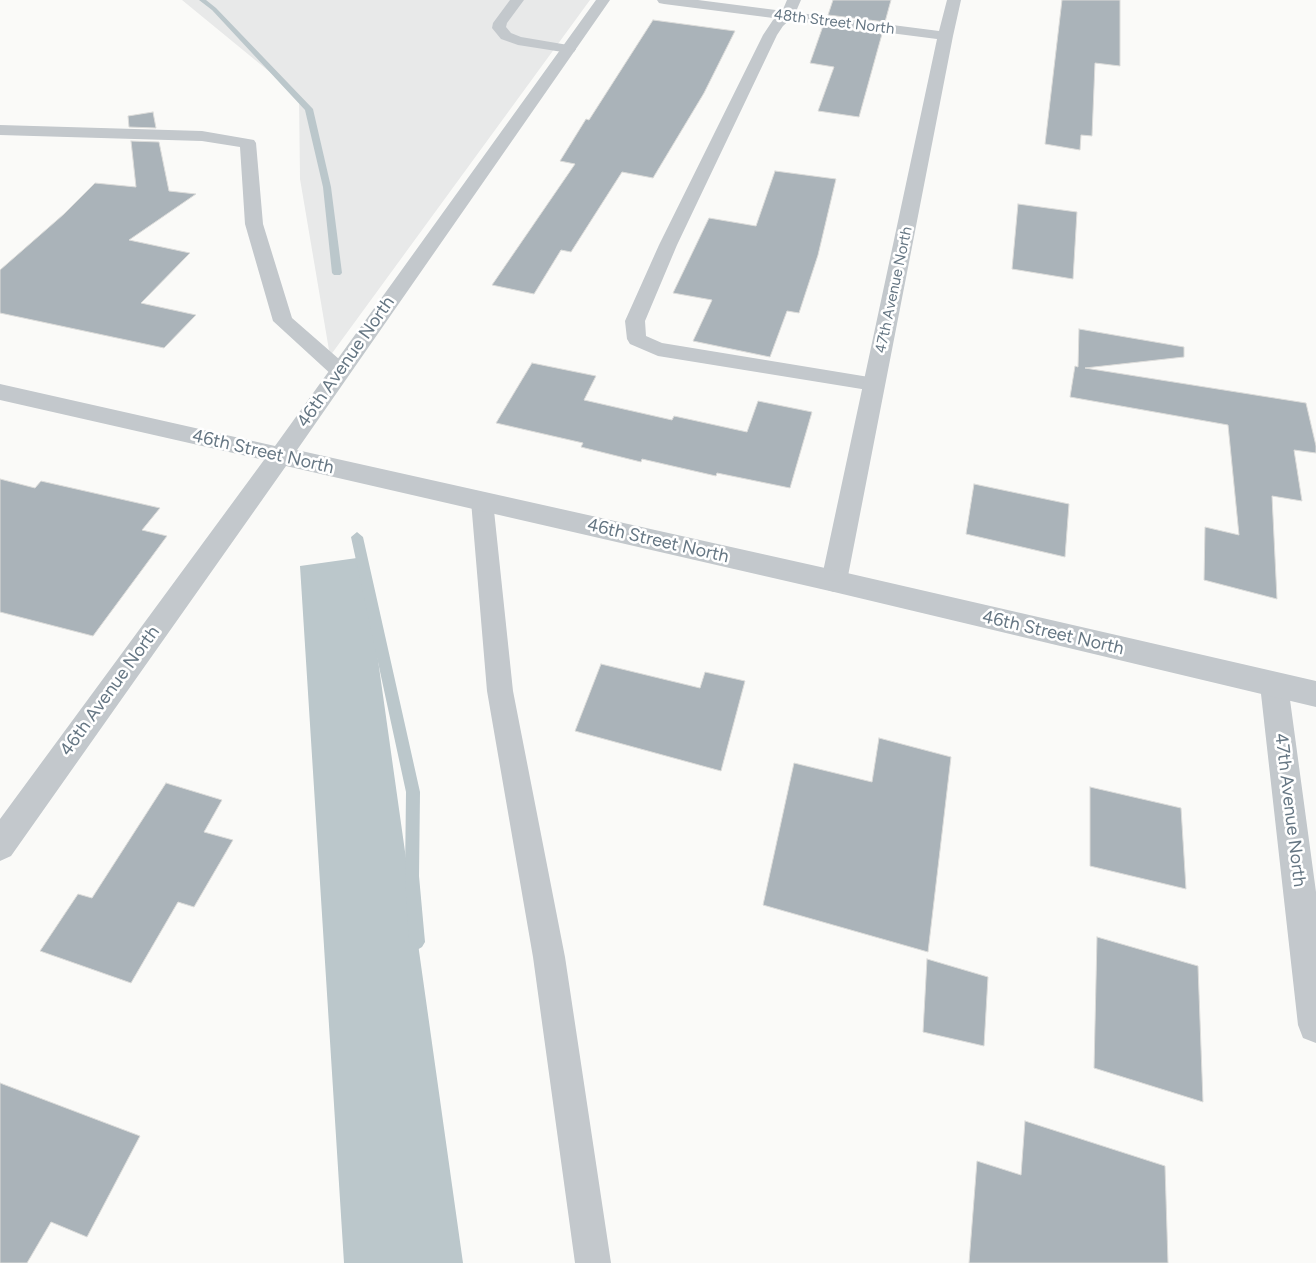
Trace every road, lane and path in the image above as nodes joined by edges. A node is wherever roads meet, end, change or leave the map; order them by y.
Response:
1 (517, 0) edge
2 (603, 0) edge
3 (664, 0) edge
4 (954, 0) edge
5 (791, 8) edge
6 (946, 36) junction
7 (569, 49) junction
8 (0, 130) edge
9 (340, 371) junction
10 (874, 384) junction
11 (0, 392) edge
12 (280, 456) junction
13 (482, 501) junction
14 (834, 581) junction
15 (1274, 685) junction
16 (1316, 694) edge
17 (0, 844) edge
18 (1316, 1024) edge
19 (593, 1263) edge

1 - 7 lane
2 - 7 street, 46th Avenue North
3 - 5 street, 48th Street North
4 - 6 street, 47th Avenue North
5 - 6 street, 48th Street North
5 - 10 lane
6 - 10 street, 47th Avenue North
7 - 9 street, 46th Avenue North
8 - 9 lane
9 - 12 street, 46th Avenue North
10 - 14 street, 47th Avenue North
11 - 12 street, 46th Street North
12 - 13 street, 46th Street North
12 - 17 street, 46th Avenue North
13 - 14 street, 46th Street North
13 - 19 lane
14 - 15 street, 46th Street North
15 - 16 street, 46th Street North
15 - 18 street, 47th Avenue North

